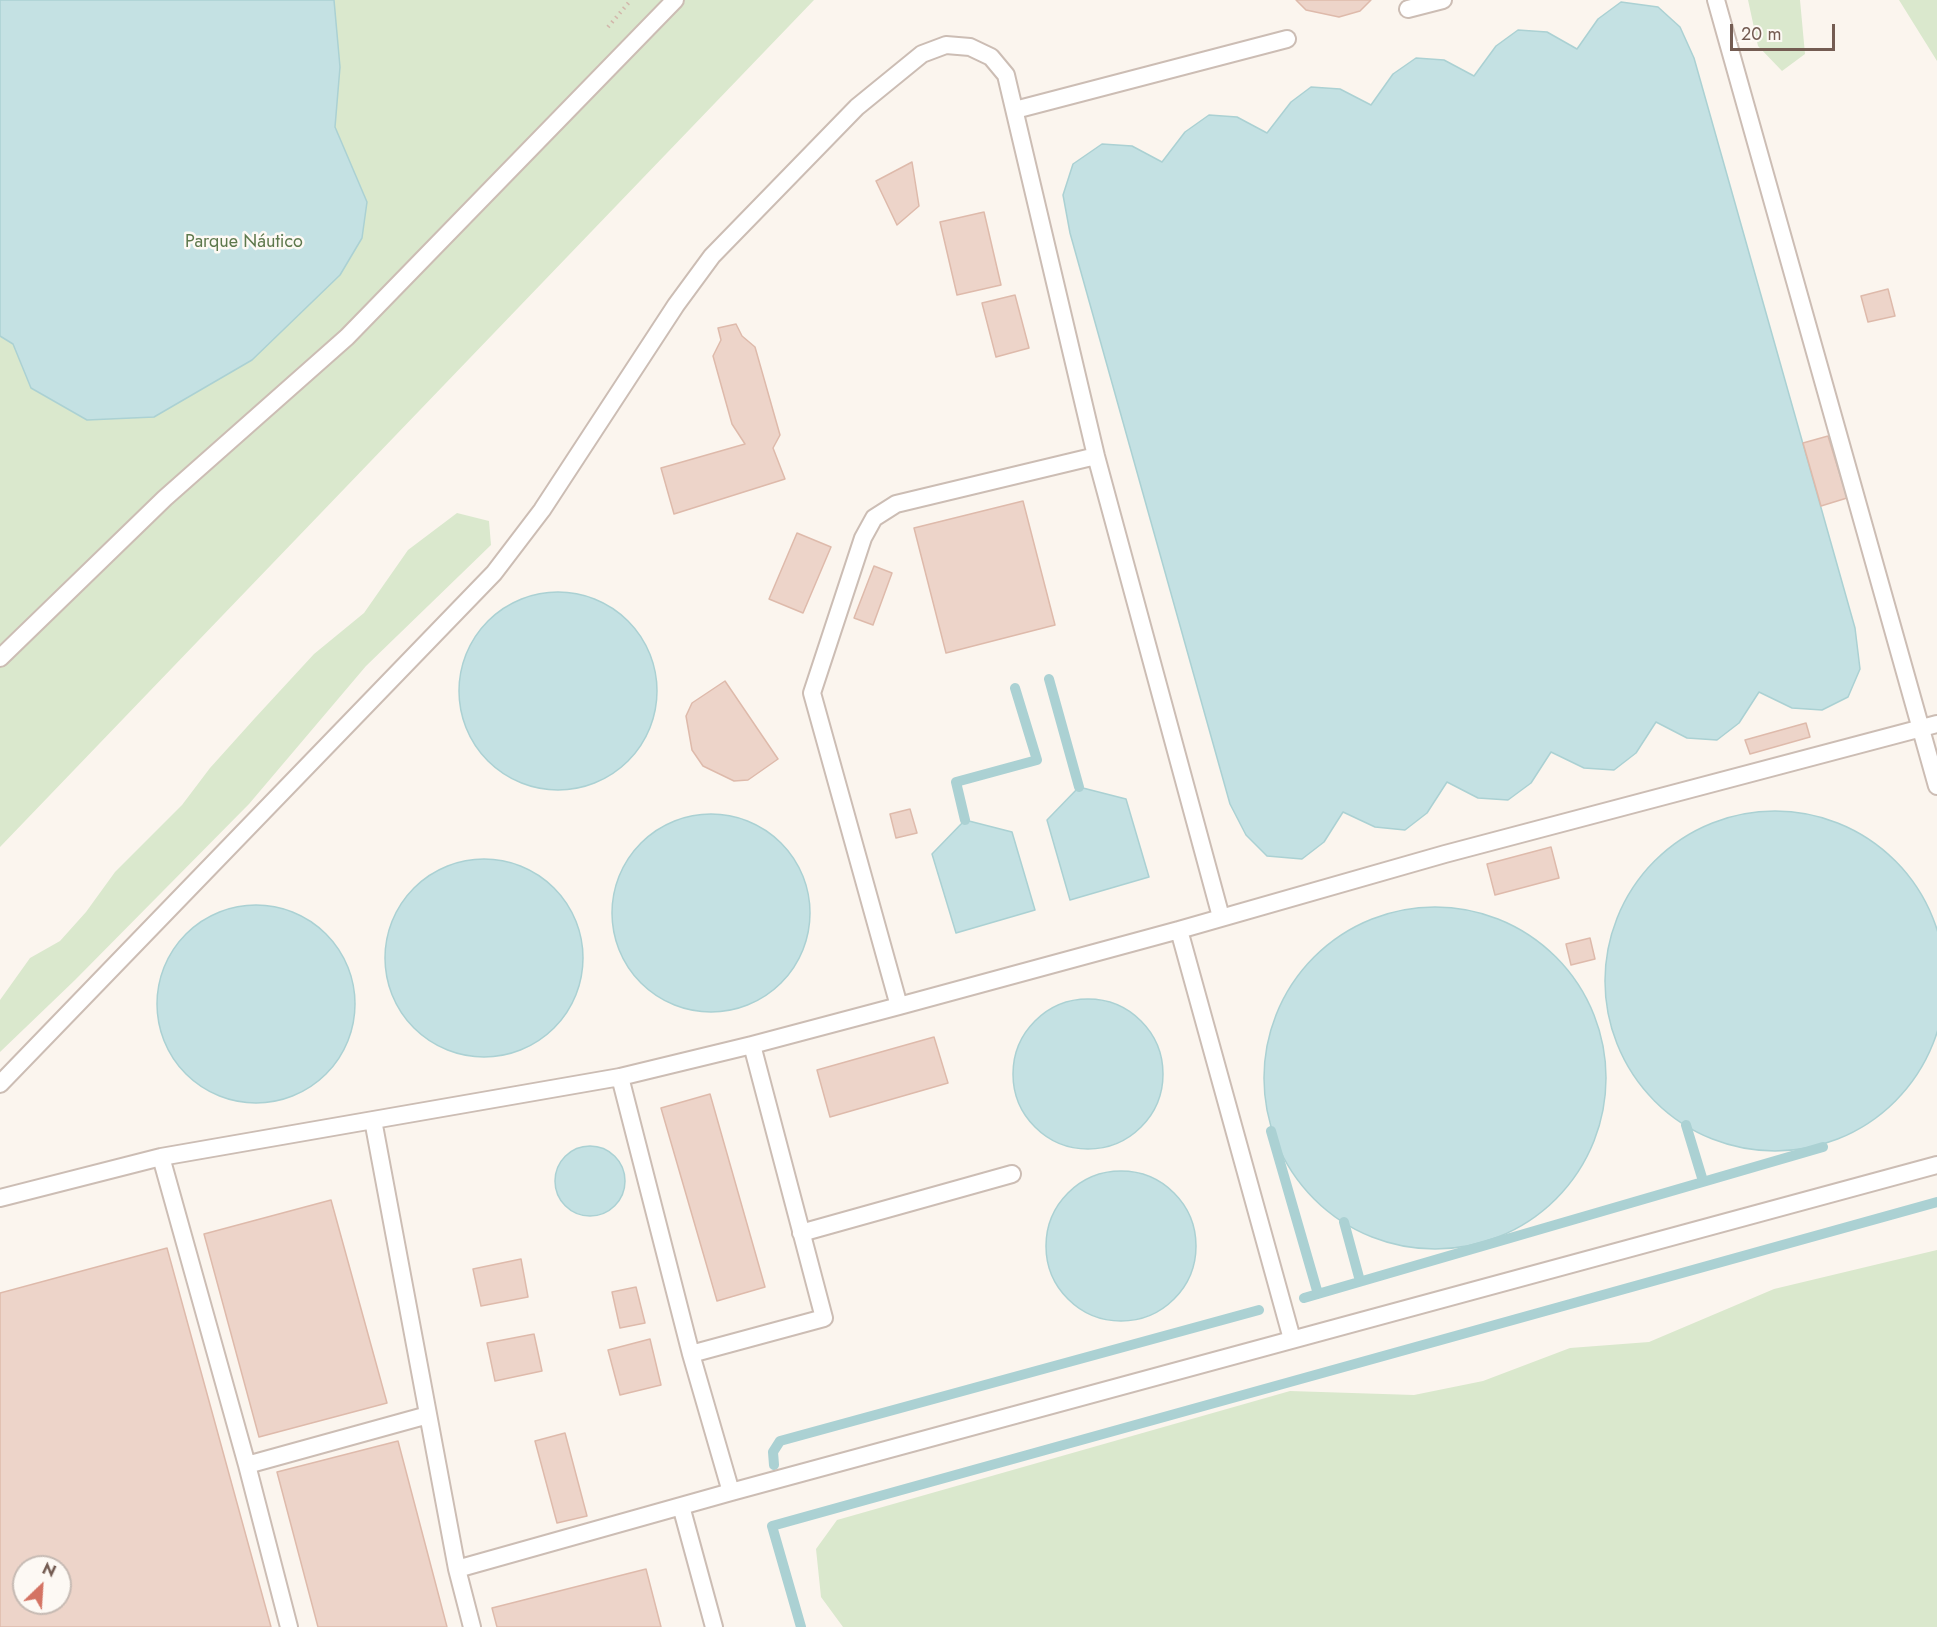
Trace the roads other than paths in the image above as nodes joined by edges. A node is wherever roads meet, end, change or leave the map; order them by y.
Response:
1 (675, 0) edge
2 (1443, 0) edge
3 (1716, 0) edge
4 (1408, 9) dead end
5 (1287, 39) dead end
6 (1015, 110) junction
7 (1096, 456) junction
8 (0, 658) edge
9 (1929, 726) edge
10 (1937, 786) edge
11 (1221, 917) junction
12 (1179, 930) junction
13 (899, 1006) junction
14 (752, 1045) junction
15 (620, 1077) junction
16 (0, 1084) edge
17 (373, 1120) junction
18 (161, 1157) junction
19 (1937, 1164) edge
20 (1012, 1174) dead end
21 (0, 1198) edge
22 (801, 1233) junction
23 (1292, 1339) junction
24 (691, 1354) junction
25 (428, 1415) junction
26 (247, 1465) junction
27 (731, 1492) junction
28 (681, 1506) junction
29 (457, 1569) junction
30 (289, 1627) edge
31 (472, 1627) edge
32 (714, 1627) edge

1 - 8 lane
2 - 4 lane
3 - 9 lane
5 - 6 lane
6 - 7 lane
6 - 16 lane
7 - 11 lane
7 - 13 lane
9 - 10 lane
9 - 11 lane
11 - 12 lane
12 - 13 lane
12 - 23 lane
13 - 14 lane
14 - 15 lane
14 - 22 lane
15 - 17 lane
15 - 24 lane
17 - 18 lane
17 - 25 lane
18 - 21 lane
18 - 26 lane
19 - 23 lane
20 - 22 lane
22 - 24 lane
23 - 27 lane
24 - 27 lane
25 - 26 lane
25 - 29 lane
26 - 30 lane
27 - 28 lane
28 - 29 lane
28 - 32 lane
29 - 31 lane

